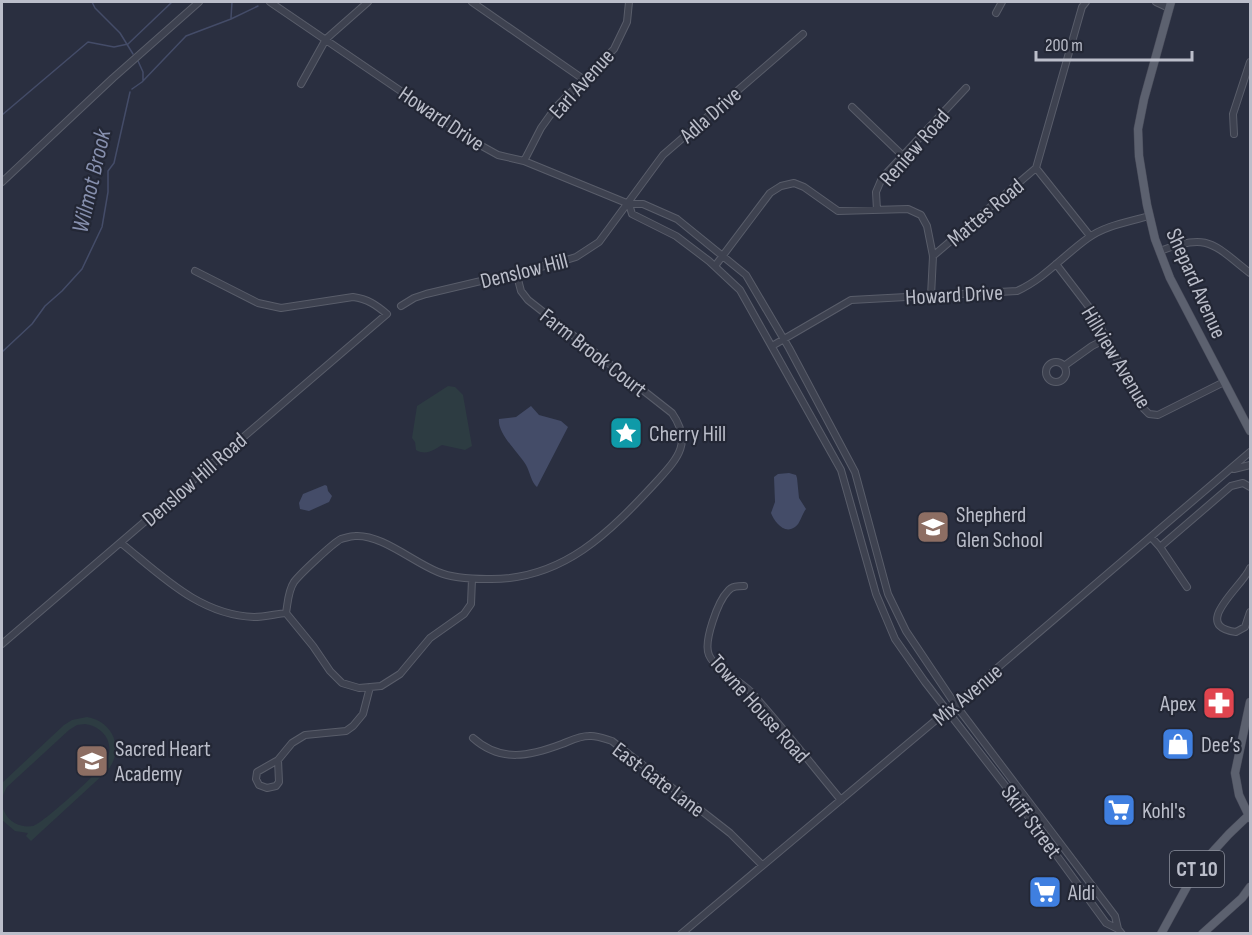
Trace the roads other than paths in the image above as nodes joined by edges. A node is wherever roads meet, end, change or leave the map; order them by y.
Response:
1 (199, 2) edge
2 (270, 2) edge
3 (368, 2) edge
4 (472, 2) edge
5 (629, 2) edge
6 (1002, 2) edge
7 (1086, 2) edge
8 (1156, 2) edge
9 (1170, 5) edge
10 (996, 13) dead end
11 (803, 34) dead end
12 (326, 39) junction
13 (1251, 62) edge
14 (583, 79) junction
15 (301, 84) dead end
16 (966, 88) dead end
17 (852, 108) dead end
18 (1234, 135) dead end
19 (902, 155) junction
20 (524, 161) junction
21 (1036, 168) junction
22 (2, 182) edge
23 (629, 204) junction
24 (877, 210) junction
25 (1149, 216) junction
26 (1090, 236) junction
27 (1160, 251) junction
28 (723, 256) junction
29 (933, 256) junction
30 (1056, 264) junction
31 (716, 266) junction
32 (195, 271) dead end
33 (516, 272) junction
34 (1251, 273) edge
35 (931, 296) junction
36 (401, 306) dead end
37 (784, 339) junction
38 (1106, 339) junction
39 (772, 346) junction
40 (1064, 366) dead end
41 (1224, 382) junction
42 (1251, 431) edge
43 (1251, 452) edge
44 (1251, 465) edge
45 (1226, 473) junction
46 (858, 480) junction
47 (846, 483) junction
48 (1251, 487) edge
49 (871, 529) junction
50 (858, 532) junction
51 (1151, 537) junction
52 (121, 543) junction
53 (1160, 547) junction
54 (1251, 568) edge
55 (472, 579) junction
56 (744, 586) dead end
57 (1187, 587) dead end
58 (1251, 612) edge
59 (286, 613) junction
60 (906, 632) junction
61 (895, 639) junction
62 (2, 644) edge
63 (370, 687) junction
64 (1251, 702) edge
65 (955, 704) junction
66 (948, 710) junction
67 (473, 738) dead end
68 (278, 760) junction
69 (841, 801) junction
70 (1250, 816) edge
71 (762, 865) junction
72 (1251, 886) edge
73 (1120, 931) edge
74 (681, 933) edge
75 (1161, 933) edge
76 (1202, 933) edge

1 - 22 street
2 - 12 street, Howard Drive
3 - 12 street
4 - 14 street
5 - 14 street, Earl Avenue
6 - 10 street
7 - 21 street
8 - 9 street
9 - 25 main road, Shepard Avenue
11 - 23 street, Adla Drive
12 - 15 street
12 - 20 street, Howard Drive
13 - 18 street
14 - 20 street, Earl Avenue
16 - 19 street, Reniew Road
17 - 19 street
19 - 24 street, Reniew Road
20 - 23 street, Howard Drive
21 - 26 street
21 - 29 street, Mattes Road
23 - 28 street, Howard Drive
23 - 31 street, Howard Drive
23 - 33 street, Denslow Hill
24 - 28 street
24 - 29 street
25 - 26 street, Howard Drive
25 - 27 main road, Shepard Avenue
26 - 30 street, Howard Drive
27 - 34 street
27 - 41 main road, Shepard Avenue
28 - 31 street
28 - 37 street, Howard Drive
29 - 35 street
30 - 35 street, Howard Drive
30 - 38 street, Hillview Avenue
31 - 39 street, Howard Drive
32 - 52 street, Denslow Hill Road
33 - 36 street, Denslow Hill
33 - 55 street, Farm Brook Court
35 - 37 street, Howard Drive
37 - 39 street, Howard Drive
37 - 46 street, Howard Drive
38 - 40 street
38 - 41 street, Hillview Avenue
39 - 47 street, Howard Drive
41 - 42 main road, Shepard Avenue
43 - 45 street, Mix Avenue
44 - 45 street
45 - 51 street, Mix Avenue
46 - 47 street
46 - 49 street, Howard Drive
47 - 50 street, Howard Drive
48 - 53 street
49 - 50 street
49 - 60 street, Howard Drive
50 - 61 street, Howard Drive
51 - 53 street
51 - 65 street, Mix Avenue
52 - 59 street
52 - 62 street, Denslow Hill Road
53 - 57 street
54 - 58 street
55 - 59 street, Farm Brook Court
55 - 63 street
56 - 69 street, Towne House Road
59 - 63 street
60 - 61 street
60 - 65 street, Skiff Street
61 - 66 street, Skiff Street
63 - 68 street
64 - 70 main road
65 - 66 street, Mix Avenue
65 - 73 street, Skiff Street
66 - 69 street, Mix Avenue
66 - 73 street, Skiff Street
67 - 71 street, East Gate Lane
68 - 68 street
69 - 71 street, Mix Avenue
70 - 75 main road, CT 10
71 - 74 street, Mix Avenue
72 - 76 main road, CT 10

